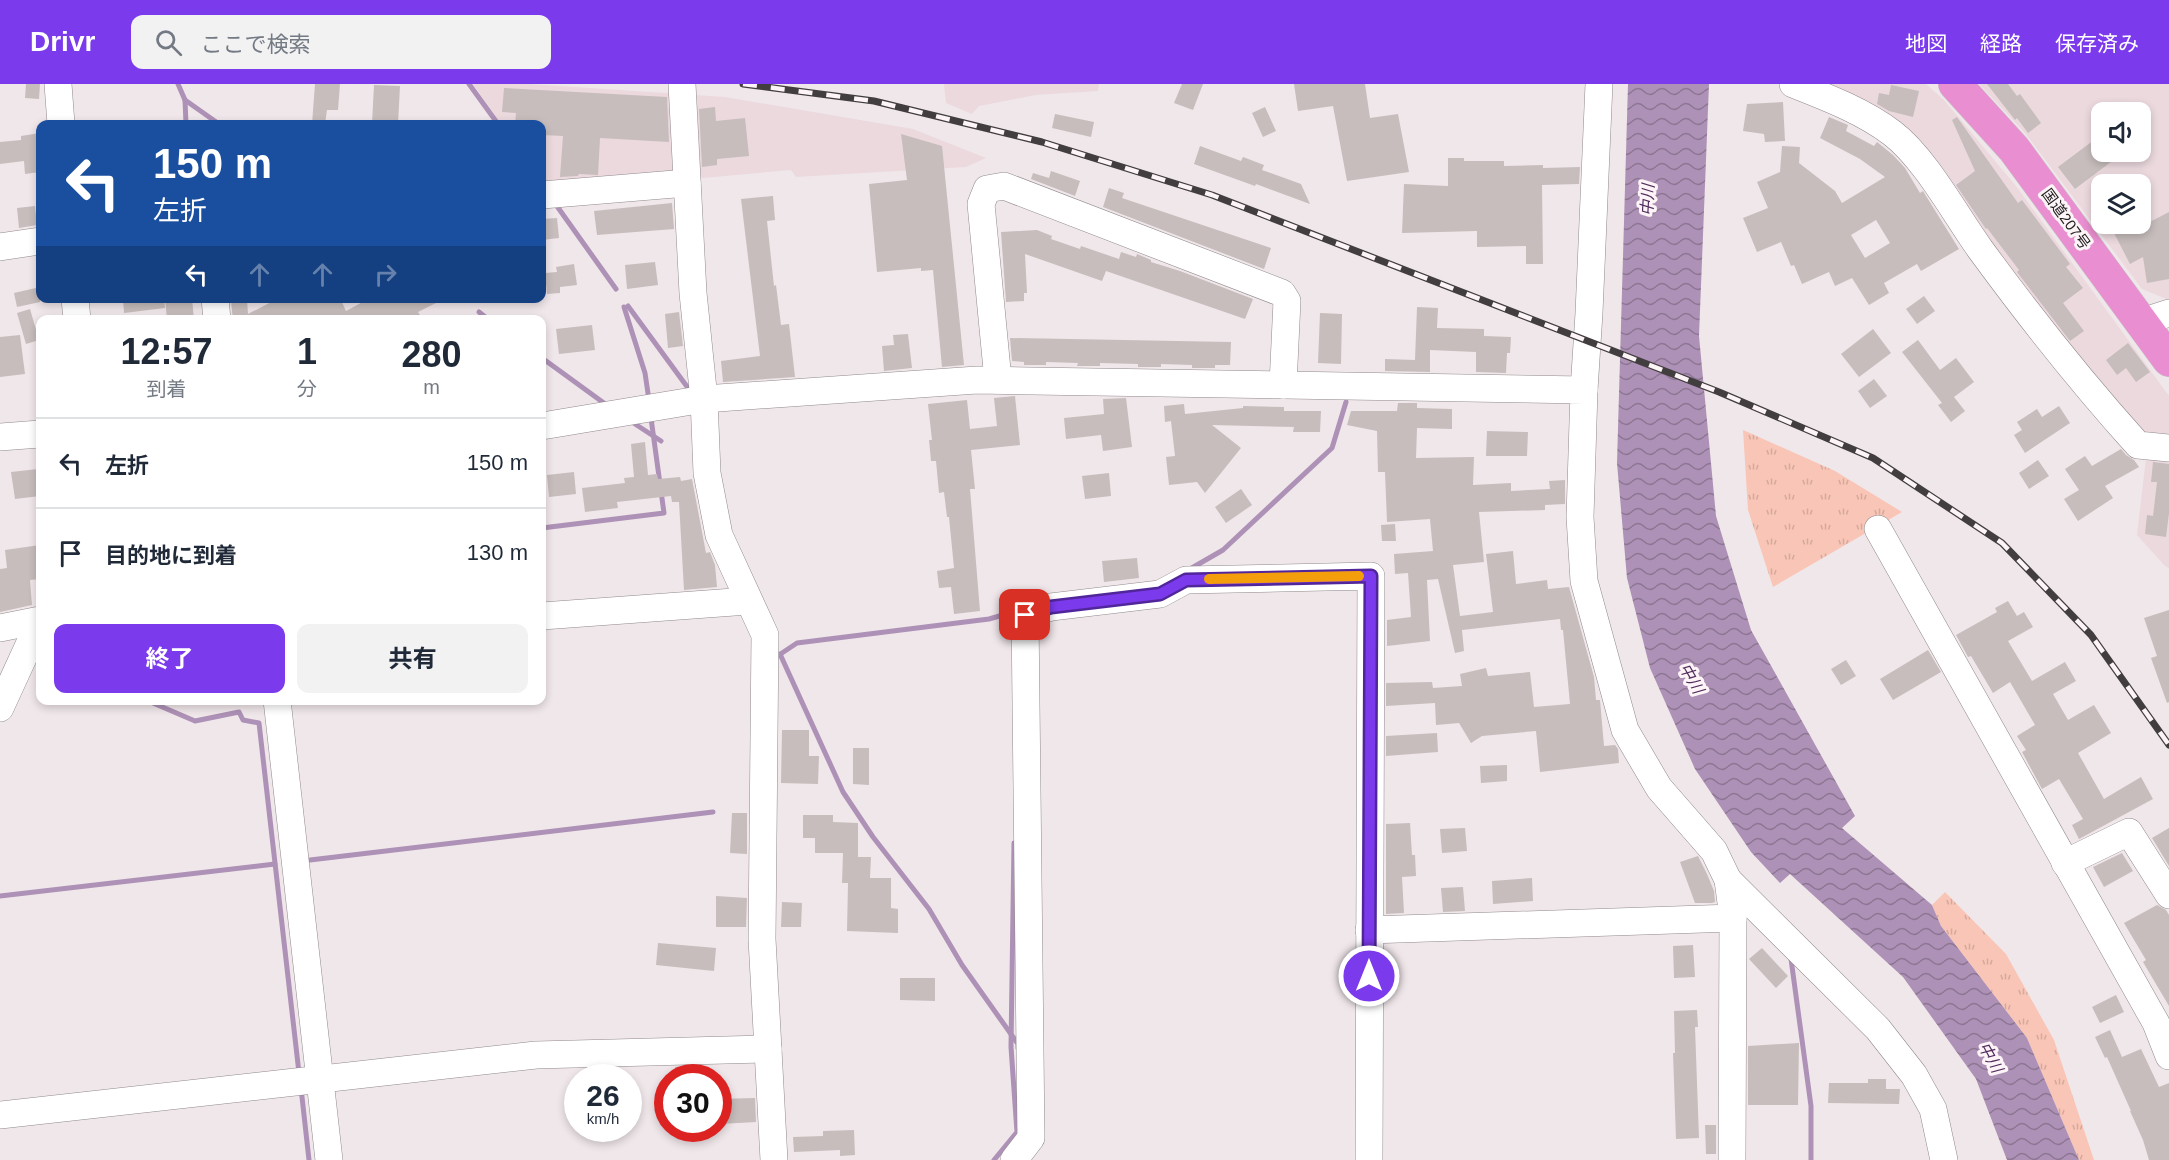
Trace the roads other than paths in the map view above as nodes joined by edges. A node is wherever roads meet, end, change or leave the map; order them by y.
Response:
1 (58, 84) edge
2 (682, 84) edge
3 (1599, 84) edge
4 (1793, 84) edge
5 (1955, 84) edge
6 (61, 120) edge
7 (687, 183) junction
8 (546, 195) edge
9 (36, 242) edge
10 (0, 247) edge
11 (2155, 317) edge
12 (2169, 360) edge
13 (998, 380) junction
14 (1283, 385) junction
15 (1584, 390) junction
16 (704, 399) junction
17 (546, 425) edge
18 (36, 434) edge
19 (0, 438) edge
20 (2169, 448) edge
21 (1878, 529) dead end
22 (748, 601) junction
23 (546, 616) edge
24 (36, 621) edge
25 (0, 628) edge
26 (36, 629) edge
27 (277, 705) edge
28 (0, 708) edge
29 (2073, 860) junction
30 (1728, 880) junction
31 (2169, 895) edge
32 (1733, 918) junction
33 (1369, 930) junction
34 (768, 1048) junction
35 (2169, 1056) edge
36 (307, 1081) junction
37 (0, 1115) edge
38 (329, 1160) edge
39 (774, 1160) edge
40 (1014, 1160) edge
41 (1369, 1160) edge
42 (1732, 1160) edge
43 (1944, 1160) edge

1 - 6 street
2 - 7 street
3 - 15 street
4 - 20 street
5 - 11 highway, 国道207号
7 - 8 street
7 - 16 street
9 - 10 street
11 - 12 highway, 国道207号
13 - 14 street
13 - 14 street
13 - 16 street
14 - 15 street
15 - 30 street
16 - 17 street
16 - 22 street
18 - 19 street
21 - 29 street
22 - 23 street
22 - 34 street
24 - 25 street
26 - 28 street
27 - 36 street
29 - 31 street
29 - 35 street
30 - 32 street
30 - 43 street
32 - 33 street
32 - 42 street
33 - 40 street
33 - 41 street
34 - 36 street
34 - 39 street
36 - 37 street
36 - 38 street

